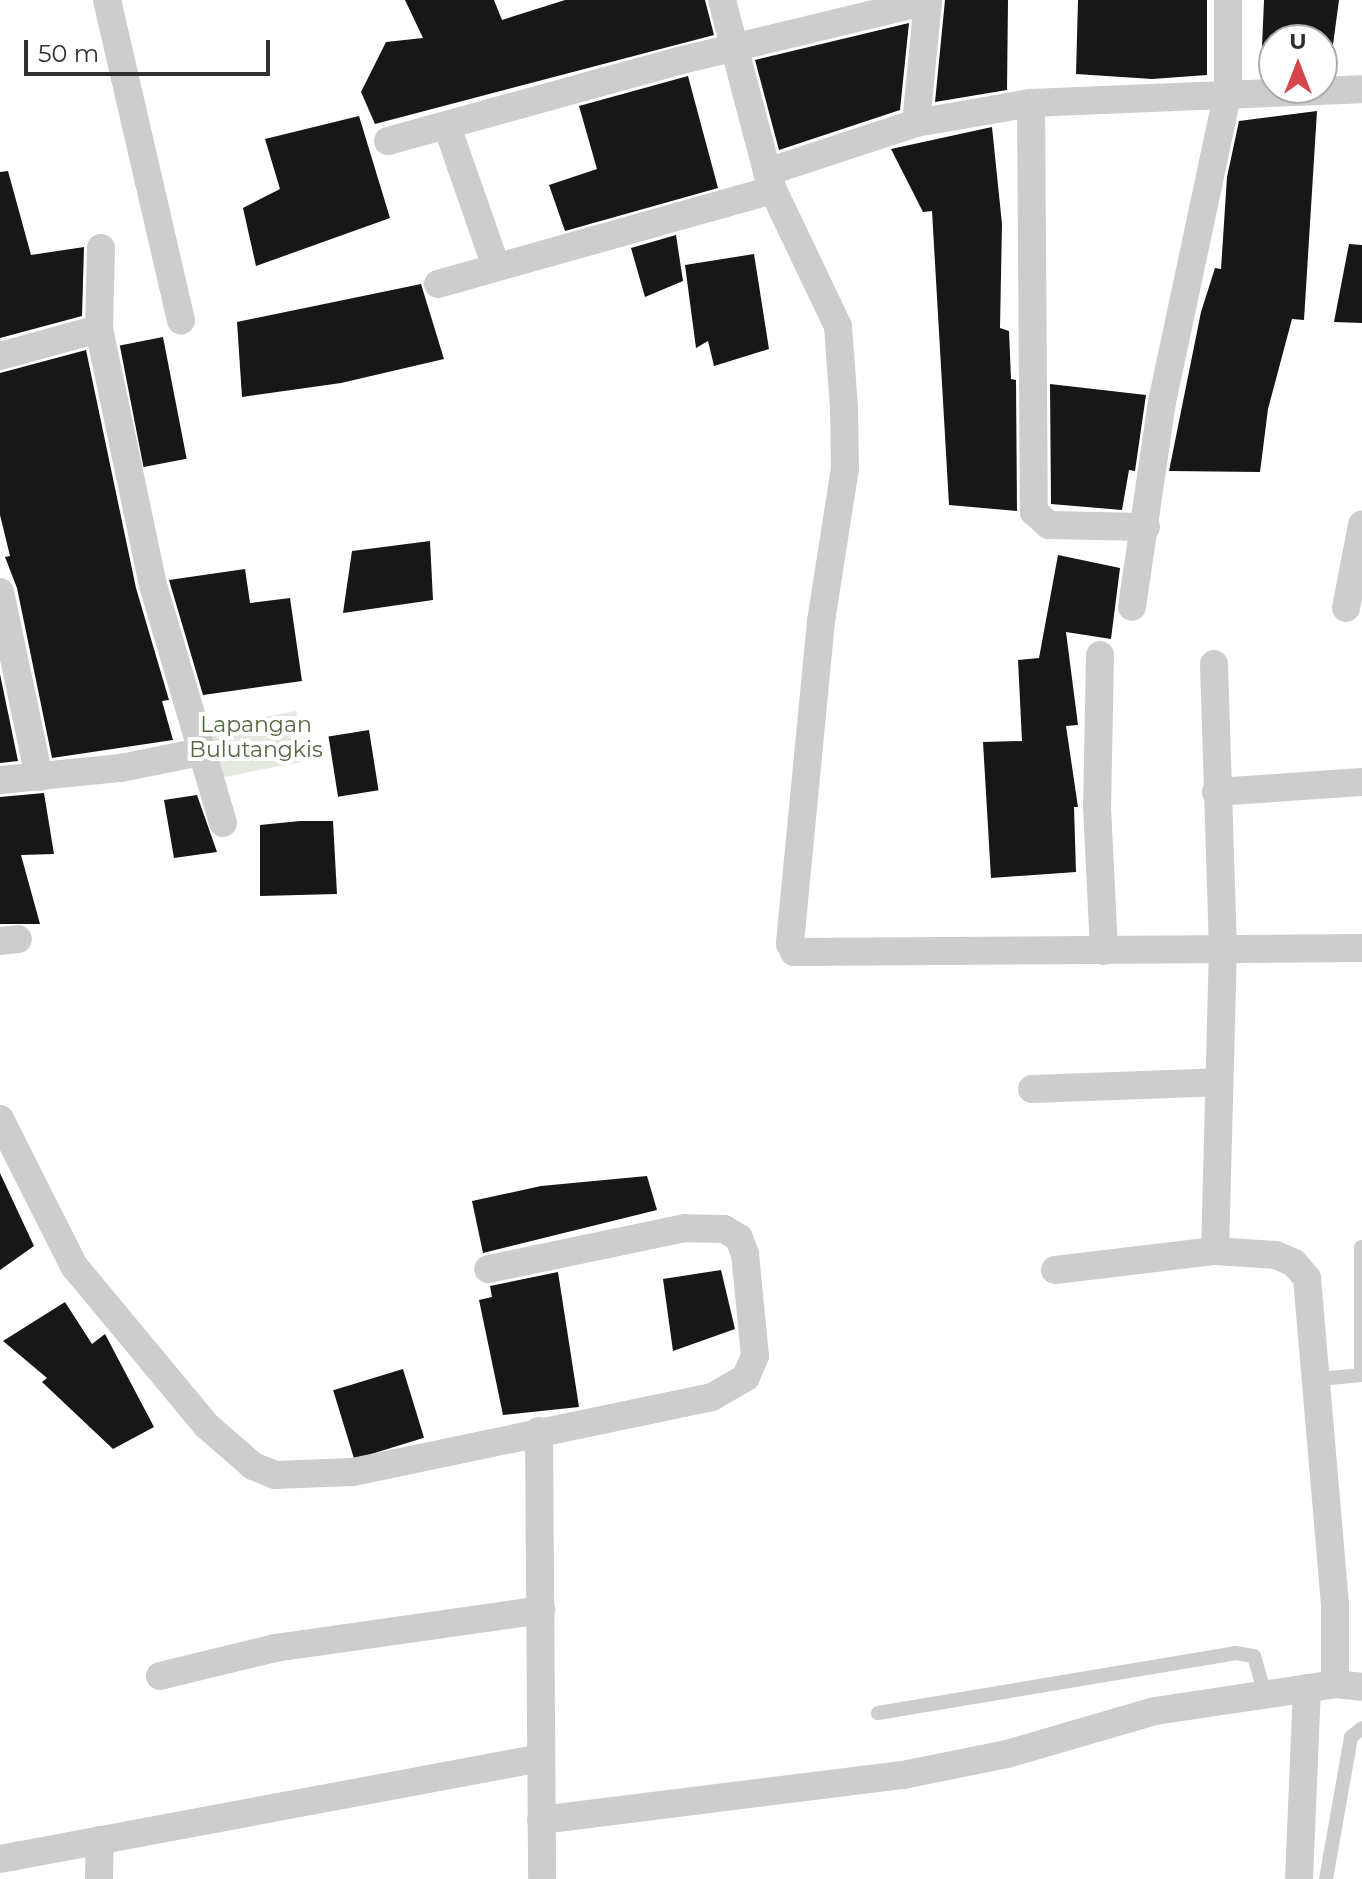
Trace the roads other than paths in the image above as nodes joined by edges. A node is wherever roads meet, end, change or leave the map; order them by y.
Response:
1 (107, 0) edge
2 (722, 0) edge
3 (928, 0) edge
4 (1228, 0) edge
5 (734, 47) junction
6 (1362, 89) edge
7 (1228, 92) junction
8 (1031, 103) junction
9 (916, 123) junction
10 (447, 126) junction
11 (388, 141) dead end
12 (770, 181) junction
13 (101, 248) dead end
14 (496, 267) junction
15 (438, 284) dead end
16 (181, 321) dead end
17 (99, 329) junction
18 (0, 356) edge
19 (1362, 525) edge
20 (1146, 527) junction
21 (0, 592) edge
22 (1132, 607) dead end
23 (1346, 608) dead end
24 (1100, 655) dead end
25 (1214, 664) dead end
26 (200, 752) junction
27 (39, 777) junction
28 (0, 780) edge
29 (1362, 782) edge
30 (1216, 792) junction
31 (223, 823) dead end
32 (1223, 947) junction
33 (1362, 948) edge
34 (1104, 951) junction
35 (1219, 1082) junction
36 (1032, 1089) dead end
37 (0, 1119) edge
38 (1361, 1247) edge
39 (1215, 1251) junction
40 (488, 1269) dead end
41 (1055, 1270) dead end
42 (1362, 1375) edge
43 (1319, 1379) junction
44 (539, 1431) junction
45 (541, 1610) junction
46 (160, 1676) dead end
47 (1335, 1686) edge
48 (1265, 1694) junction
49 (878, 1713) dead end
50 (1362, 1728) edge
51 (541, 1758) junction
52 (541, 1820) junction
53 (100, 1840) junction
54 (0, 1859) edge
55 (99, 1879) edge
56 (542, 1879) edge
57 (1299, 1879) edge
58 (1326, 1879) edge

1 - 16 street
2 - 5 street
3 - 5 street
3 - 9 street
4 - 7 street
5 - 10 street
5 - 12 street
6 - 7 street
7 - 8 street
7 - 20 street
8 - 9 street
8 - 20 street
9 - 12 street
10 - 11 street
10 - 14 street
12 - 14 street
12 - 34 street
13 - 17 street
14 - 15 street
17 - 18 street
17 - 26 street
19 - 23 street
20 - 22 street
21 - 27 street
24 - 34 street
25 - 30 street
26 - 27 street
26 - 31 street
27 - 28 street
29 - 30 street
30 - 32 street
32 - 33 street
32 - 34 street
32 - 35 street
35 - 36 street
35 - 39 street
37 - 44 street
38 - 42 lane
39 - 41 street
39 - 43 street
40 - 44 street
42 - 43 lane
43 - 47 street
44 - 45 street
45 - 46 street
45 - 51 street
47 - 48 street
47 - 57 street
48 - 49 lane
48 - 52 street
50 - 58 lane
51 - 52 street
51 - 53 street
52 - 56 street
53 - 54 street
53 - 55 street

